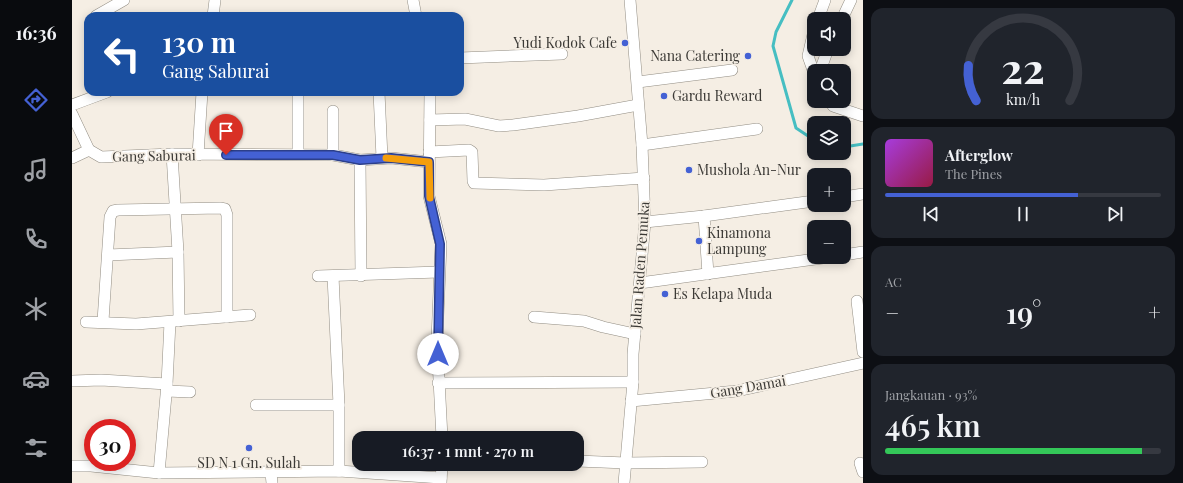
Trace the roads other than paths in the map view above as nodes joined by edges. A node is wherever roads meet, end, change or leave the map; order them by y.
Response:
1 (124, 0) edge
2 (215, 0) edge
3 (413, 0) edge
4 (630, 0) edge
5 (825, 0) edge
6 (851, 0) edge
7 (103, 12) edge
8 (213, 12) edge
9 (415, 12) edge
10 (821, 12) edge
11 (845, 12) edge
12 (562, 54) dead end
13 (464, 58) edge
14 (732, 70) dead end
15 (638, 82) junction
16 (96, 96) edge
17 (202, 96) edge
18 (298, 96) edge
19 (379, 96) edge
20 (430, 96) edge
21 (638, 104) junction
22 (72, 105) edge
23 (839, 108) edge
24 (333, 110) dead end
25 (72, 114) edge
26 (863, 116) edge
27 (430, 120) junction
28 (757, 129) dead end
29 (642, 145) junction
30 (89, 150) junction
31 (172, 154) junction
32 (298, 154) junction
33 (198, 155) junction
34 (333, 155) junction
35 (429, 157) junction
36 (72, 158) edge
37 (382, 158) junction
38 (360, 160) junction
39 (644, 178) junction
40 (863, 194) edge
41 (851, 196) edge
42 (807, 202) edge
43 (176, 209) junction
44 (704, 216) junction
45 (645, 222) junction
46 (178, 252) junction
47 (863, 252) edge
48 (851, 254) edge
49 (108, 255) junction
50 (807, 260) edge
51 (439, 272) junction
52 (708, 274) junction
53 (318, 276) dead end
54 (333, 276) junction
55 (361, 276) junction
56 (640, 282) junction
57 (857, 301) dead end
58 (250, 315) dead end
59 (227, 317) junction
60 (534, 317) dead end
61 (174, 321) junction
62 (86, 322) dead end
63 (104, 322) junction
64 (635, 334) junction
65 (863, 352) edge
66 (863, 363) edge
67 (72, 381) edge
68 (633, 382) junction
69 (438, 383) junction
70 (167, 388) junction
71 (190, 392) dead end
72 (631, 401) junction
73 (256, 404) dead end
74 (339, 405) junction
75 (441, 431) edge
76 (584, 461) edge
77 (702, 462) dead end
78 (626, 463) junction
79 (72, 466) edge
80 (339, 471) junction
81 (442, 471) edge
82 (159, 473) junction
83 (271, 478) edge
84 (441, 481) edge
85 (624, 483) edge

1 - 7 street
2 - 8 street
3 - 9 street
4 - 15 street, Jalan Raden Pemuka
5 - 10 street
6 - 11 street
12 - 13 street
14 - 15 street
15 - 21 street, Jalan Raden Pemuka
16 - 22 street
17 - 33 street
18 - 32 street
19 - 37 street
20 - 27 street
21 - 27 street
21 - 29 street, Jalan Raden Pemuka
23 - 26 street
24 - 34 street
25 - 30 street
27 - 35 street
28 - 29 street
29 - 39 street, Jalan Raden Pemuka
30 - 31 street, Gang Saburai
30 - 36 street
31 - 33 street, Gang Saburai
31 - 43 street
32 - 33 street, Gang Saburai
32 - 34 street, Gang Saburai
34 - 38 street, Gang Saburai
35 - 37 street, Gang Saburai
35 - 39 street, Gang Saburai
35 - 51 street
37 - 38 street, Gang Saburai
38 - 55 street
39 - 45 street, Jalan Raden Pemuka
40 - 41 street
42 - 44 street
43 - 46 street
43 - 49 street
43 - 59 street
44 - 45 street
44 - 52 street
45 - 56 street, Jalan Raden Pemuka
46 - 49 street
46 - 61 street
47 - 48 street
49 - 63 street
50 - 52 street
51 - 55 street
51 - 69 street
52 - 56 street
53 - 54 street
54 - 55 street
54 - 74 street
56 - 64 street, Jalan Raden Pemuka
57 - 65 street
58 - 59 street
59 - 61 street
60 - 64 street
61 - 63 street
61 - 70 street
62 - 63 street
64 - 68 street, Jalan Raden Pemuka
66 - 72 street, Gang Damai
67 - 70 street
68 - 69 street
68 - 72 street, Jalan Raden Pemuka
69 - 75 street
70 - 71 street
70 - 82 street
72 - 78 street, Jalan Raden Pemuka
73 - 74 street
74 - 80 street
76 - 78 street
77 - 78 street
78 - 85 street, Jalan Raden Pemuka
79 - 82 street
80 - 83 street
80 - 84 street
81 - 84 street
82 - 83 street

